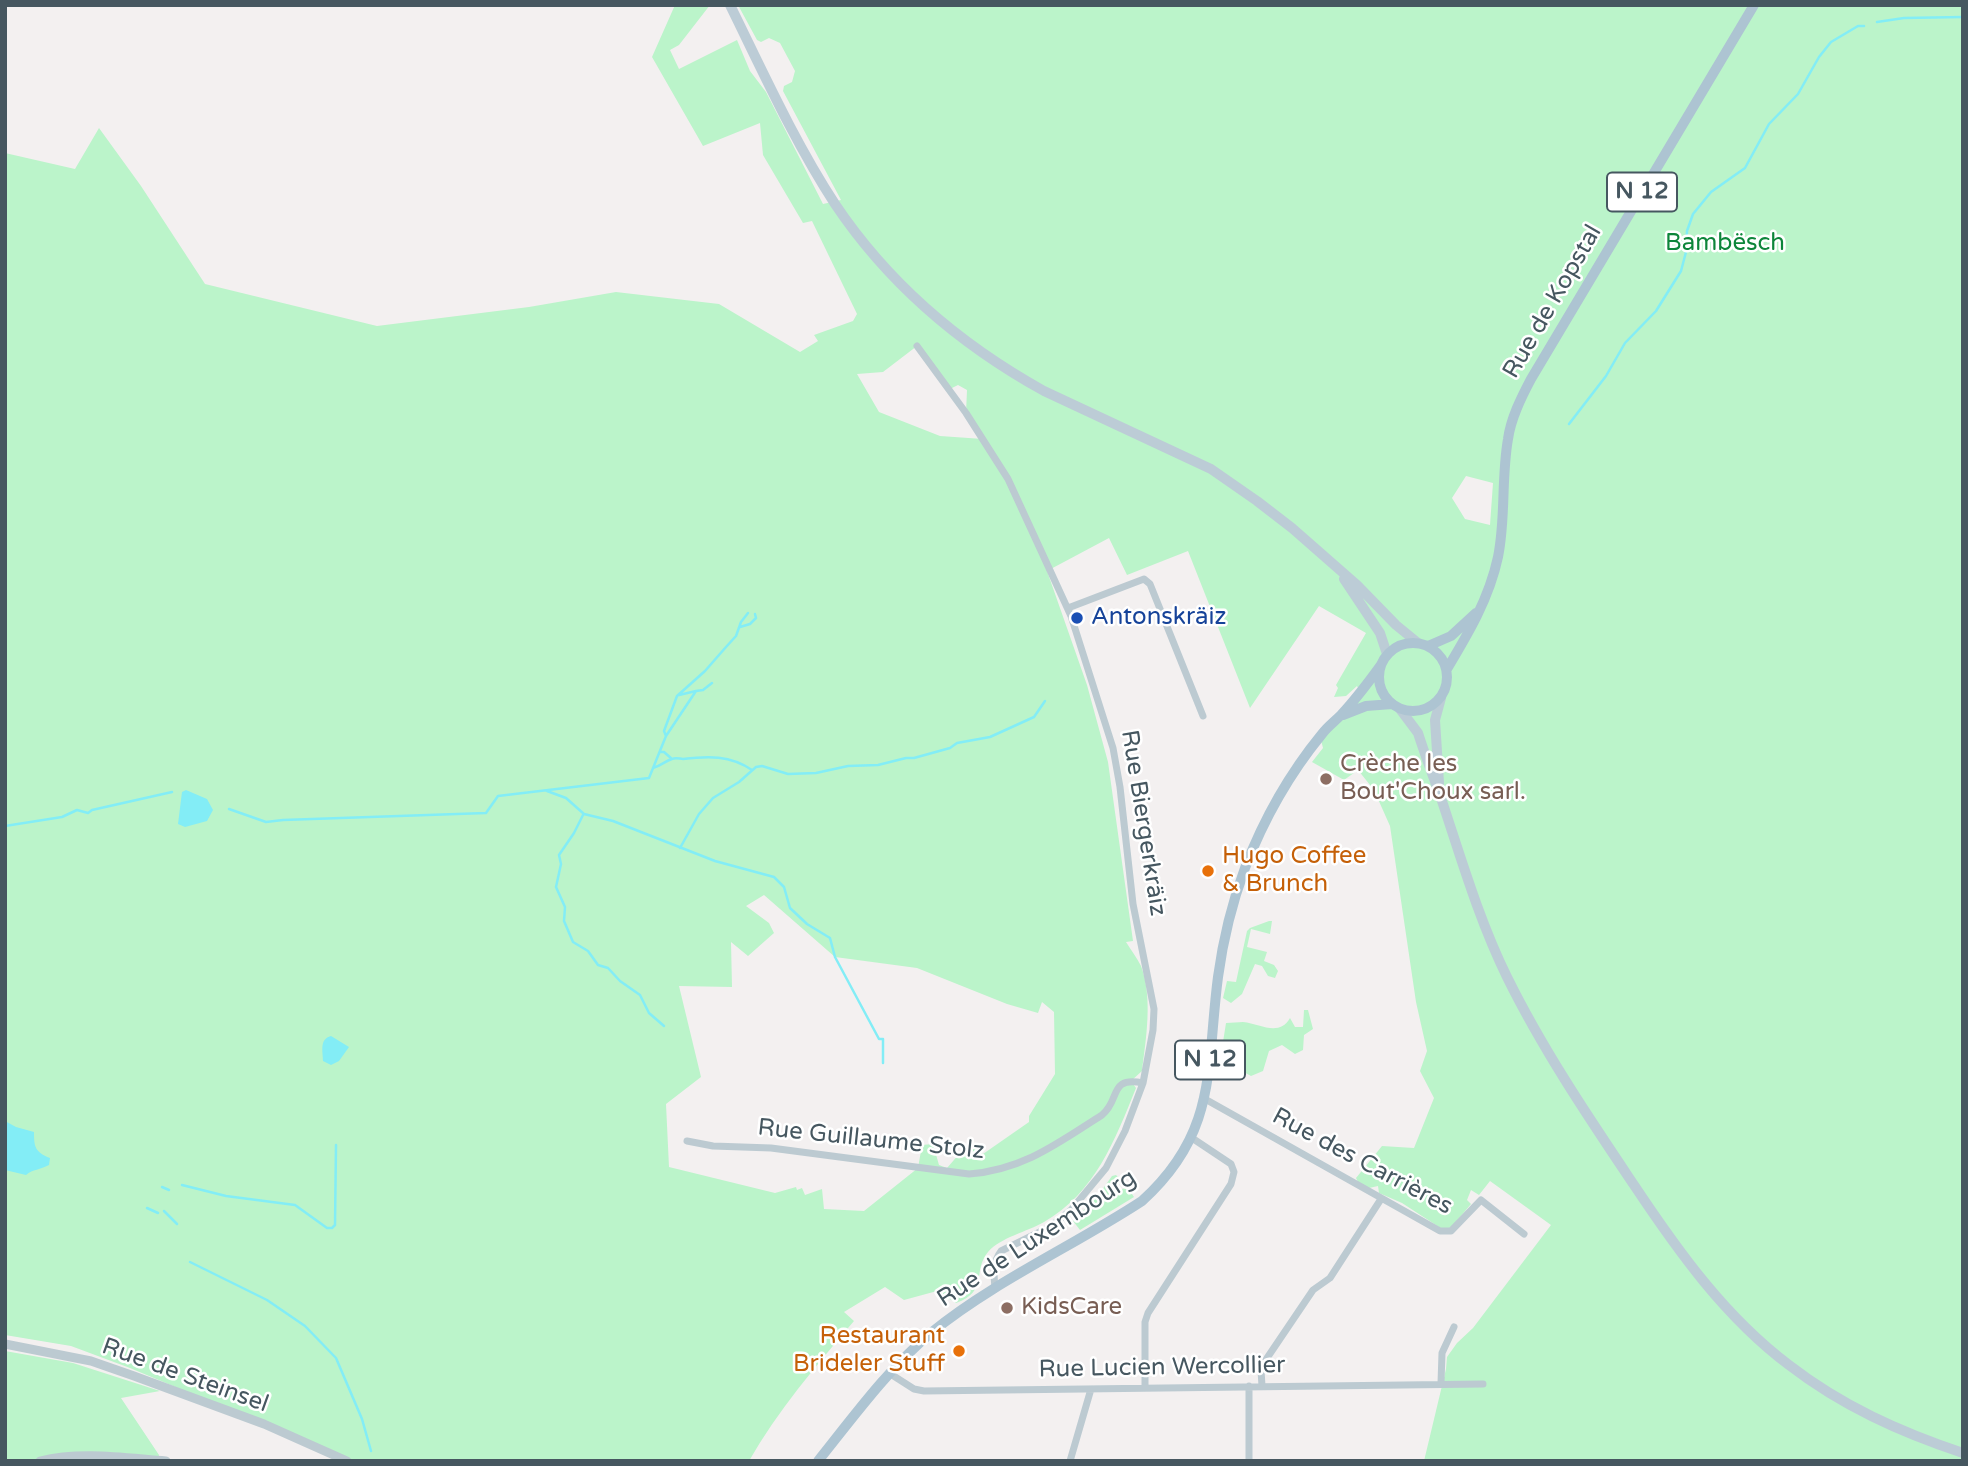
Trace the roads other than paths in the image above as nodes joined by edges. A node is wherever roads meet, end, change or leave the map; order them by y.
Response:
1 (730, 5) edge
2 (1755, 5) edge
3 (917, 346) dead end
4 (1338, 571) junction
5 (1068, 608) junction
6 (1480, 609) junction
7 (1423, 645) junction
8 (1387, 654) junction
9 (1381, 665) junction
10 (1447, 669) junction
11 (1441, 698) junction
12 (1396, 707) junction
13 (1203, 716) dead end
14 (1340, 716) junction
15 (1440, 797) junction
16 (1143, 1083) junction
17 (1205, 1099) junction
18 (1192, 1138) junction
19 (687, 1141) dead end
20 (1381, 1199) junction
21 (1524, 1234) dead end
22 (995, 1290) junction
23 (1454, 1327) dead end
24 (5, 1344) edge
25 (889, 1373) junction
26 (1441, 1383) junction
27 (1483, 1384) dead end
28 (1249, 1386) junction
29 (1262, 1386) junction
30 (1145, 1388) junction
31 (1091, 1389) junction
32 (1963, 1453) edge
33 (40, 1461) edge
34 (166, 1461) edge
35 (347, 1461) edge
36 (818, 1461) edge
37 (1070, 1461) edge
38 (1249, 1461) edge

1 - 4 main road
2 - 6 main road, Rue de Kopstal / N 12
3 - 5 street, Rue Biergerkräiz
4 - 7 main road
4 - 8 main road
5 - 13 street
5 - 16 street, Rue Biergerkräiz
6 - 7 main road, Rue de Kopstal / N 12
6 - 10 main road, Rue de Kopstal / N 12
7 - 8 main road
7 - 10 main road
8 - 9 main road
9 - 12 main road
9 - 14 main road, Rue de Luxembourg / N 12
10 - 11 main road
11 - 12 main road
11 - 15 main road
12 - 14 main road
12 - 15 main road
14 - 17 main road, Rue de Luxembourg / N 12
15 - 32 main road
16 - 19 street, Rue Guillaume Stolz
16 - 22 street, Rue Biergerkräiz
17 - 18 main road, Rue de Luxembourg / N 12
17 - 20 street, Rue des Carrières
18 - 22 main road, Rue de Luxembourg / N 12
18 - 30 street
20 - 21 street, Rue des Carrières
20 - 29 street
22 - 25 main road, Rue de Luxembourg / N 12
23 - 26 street
24 - 35 street, Rue de Steinsel
25 - 31 street, Rue Lucien Wercollier
25 - 36 main road, Rue de Luxembourg / N 12
26 - 27 street, Rue Lucien Wercollier
26 - 29 street, Rue Lucien Wercollier
28 - 29 street, Rue Lucien Wercollier
28 - 30 street, Rue Lucien Wercollier
28 - 38 street
30 - 31 street, Rue Lucien Wercollier
31 - 37 street
33 - 34 street

